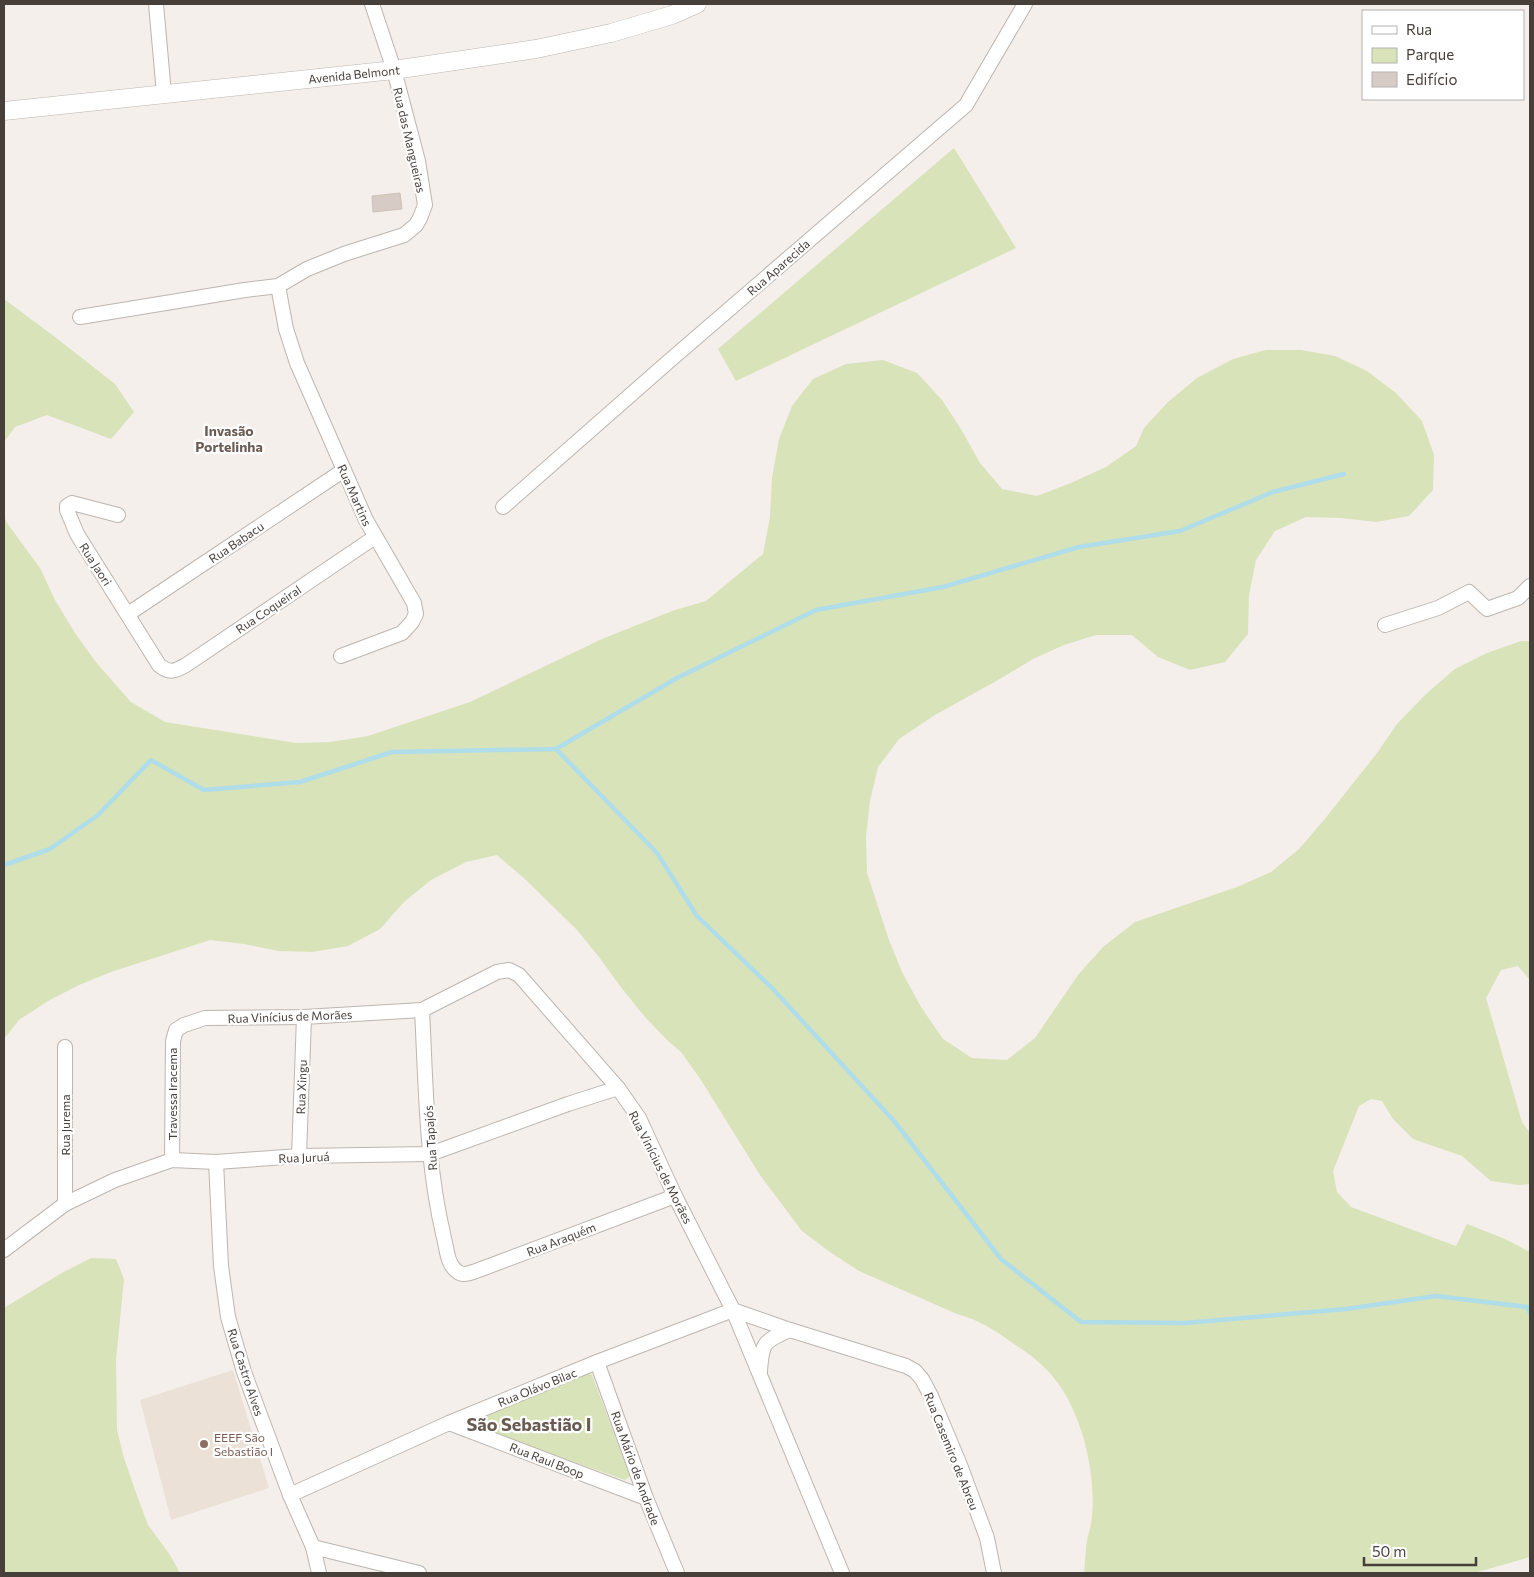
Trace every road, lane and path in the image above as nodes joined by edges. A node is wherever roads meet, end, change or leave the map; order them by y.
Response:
1 (156, 4) edge
2 (372, 4) edge
3 (697, 4) edge
4 (1025, 4) edge
5 (394, 70) junction
6 (164, 94) junction
7 (4, 111) edge
8 (278, 286) junction
9 (80, 316) dead end
10 (344, 470) junction
11 (503, 507) dead end
12 (118, 515) dead end
13 (375, 537) junction
14 (1530, 586) edge
15 (128, 614) junction
16 (1385, 625) dead end
17 (341, 656) dead end
18 (159, 665) joint
19 (422, 1010) junction
20 (304, 1017) junction
21 (205, 1018) joint
22 (65, 1047) dead end
23 (618, 1088) junction
24 (430, 1154) junction
25 (299, 1156) junction
26 (172, 1160) junction
27 (216, 1162) junction
28 (675, 1196) junction
29 (65, 1204) junction
30 (4, 1250) edge
31 (450, 1264) joint
32 (733, 1310) junction
33 (790, 1330) junction
34 (597, 1362) junction
35 (760, 1374) junction
36 (449, 1423) junction
37 (290, 1495) junction
38 (646, 1498) junction
39 (313, 1547) junction
40 (320, 1573) edge
41 (419, 1573) edge
42 (676, 1573) edge
43 (842, 1573) edge
44 (994, 1573) edge

1 - 6 street
2 - 5 street, Rua das Mangueiras
3 - 5 street, Avenida Belmont
4 - 11 street, Rua Aparecida
5 - 6 street, Avenida Belmont
5 - 8 street, Rua das Mangueiras
6 - 7 street, Avenida Belmont
8 - 9 street, Rua das Mangueiras
8 - 10 street, Rua Martins
10 - 13 street, Rua Martins
10 - 15 street, Rua Babacu
12 - 15 street, Rua Jaori
13 - 17 street, Rua Martins
13 - 18 street, Rua Coqueiral
14 - 16 street
15 - 18 street, Rua Jaori
19 - 20 street, Rua Vinícius de Morães
19 - 23 street, Rua Vinícius de Morães
19 - 24 street, Rua Tapajós
20 - 21 street, Rua Vinícius de Morães
20 - 25 street, Rua Xingu
21 - 26 street, Travessa Iracema
22 - 29 street, Rua Jurema
23 - 24 street, Rua Juruá
23 - 28 street, Rua Vinícius de Morães
24 - 25 street, Rua Juruá
24 - 31 street, Rua Tapajós
25 - 27 street, Rua Juruá
26 - 27 street, Rua Juruá
26 - 29 street, Rua Juruá
27 - 37 street, Rua Castro Alves
28 - 31 street, Rua Araquém
28 - 32 street, Rua Vinícius de Morães
29 - 30 street, Rua Juruá
32 - 33 street, Rua Casemiro de Abreu
32 - 34 street, Rua Olávo Bilac
32 - 35 street, Rua Vinícius de Morães
33 - 35 street
33 - 44 street, Rua Casemiro de Abreu
34 - 36 street, Rua Olávo Bilac
34 - 38 street, Rua Mário de Andrade
35 - 43 street, Rua Vinícius de Morães
36 - 37 street, Rua Olávo Bilac
36 - 38 street, Rua Raul Boop
37 - 39 street, Rua Castro Alves
38 - 42 street, Rua Mário de Andrade
39 - 40 street, Rua Castro Alves
39 - 41 street

